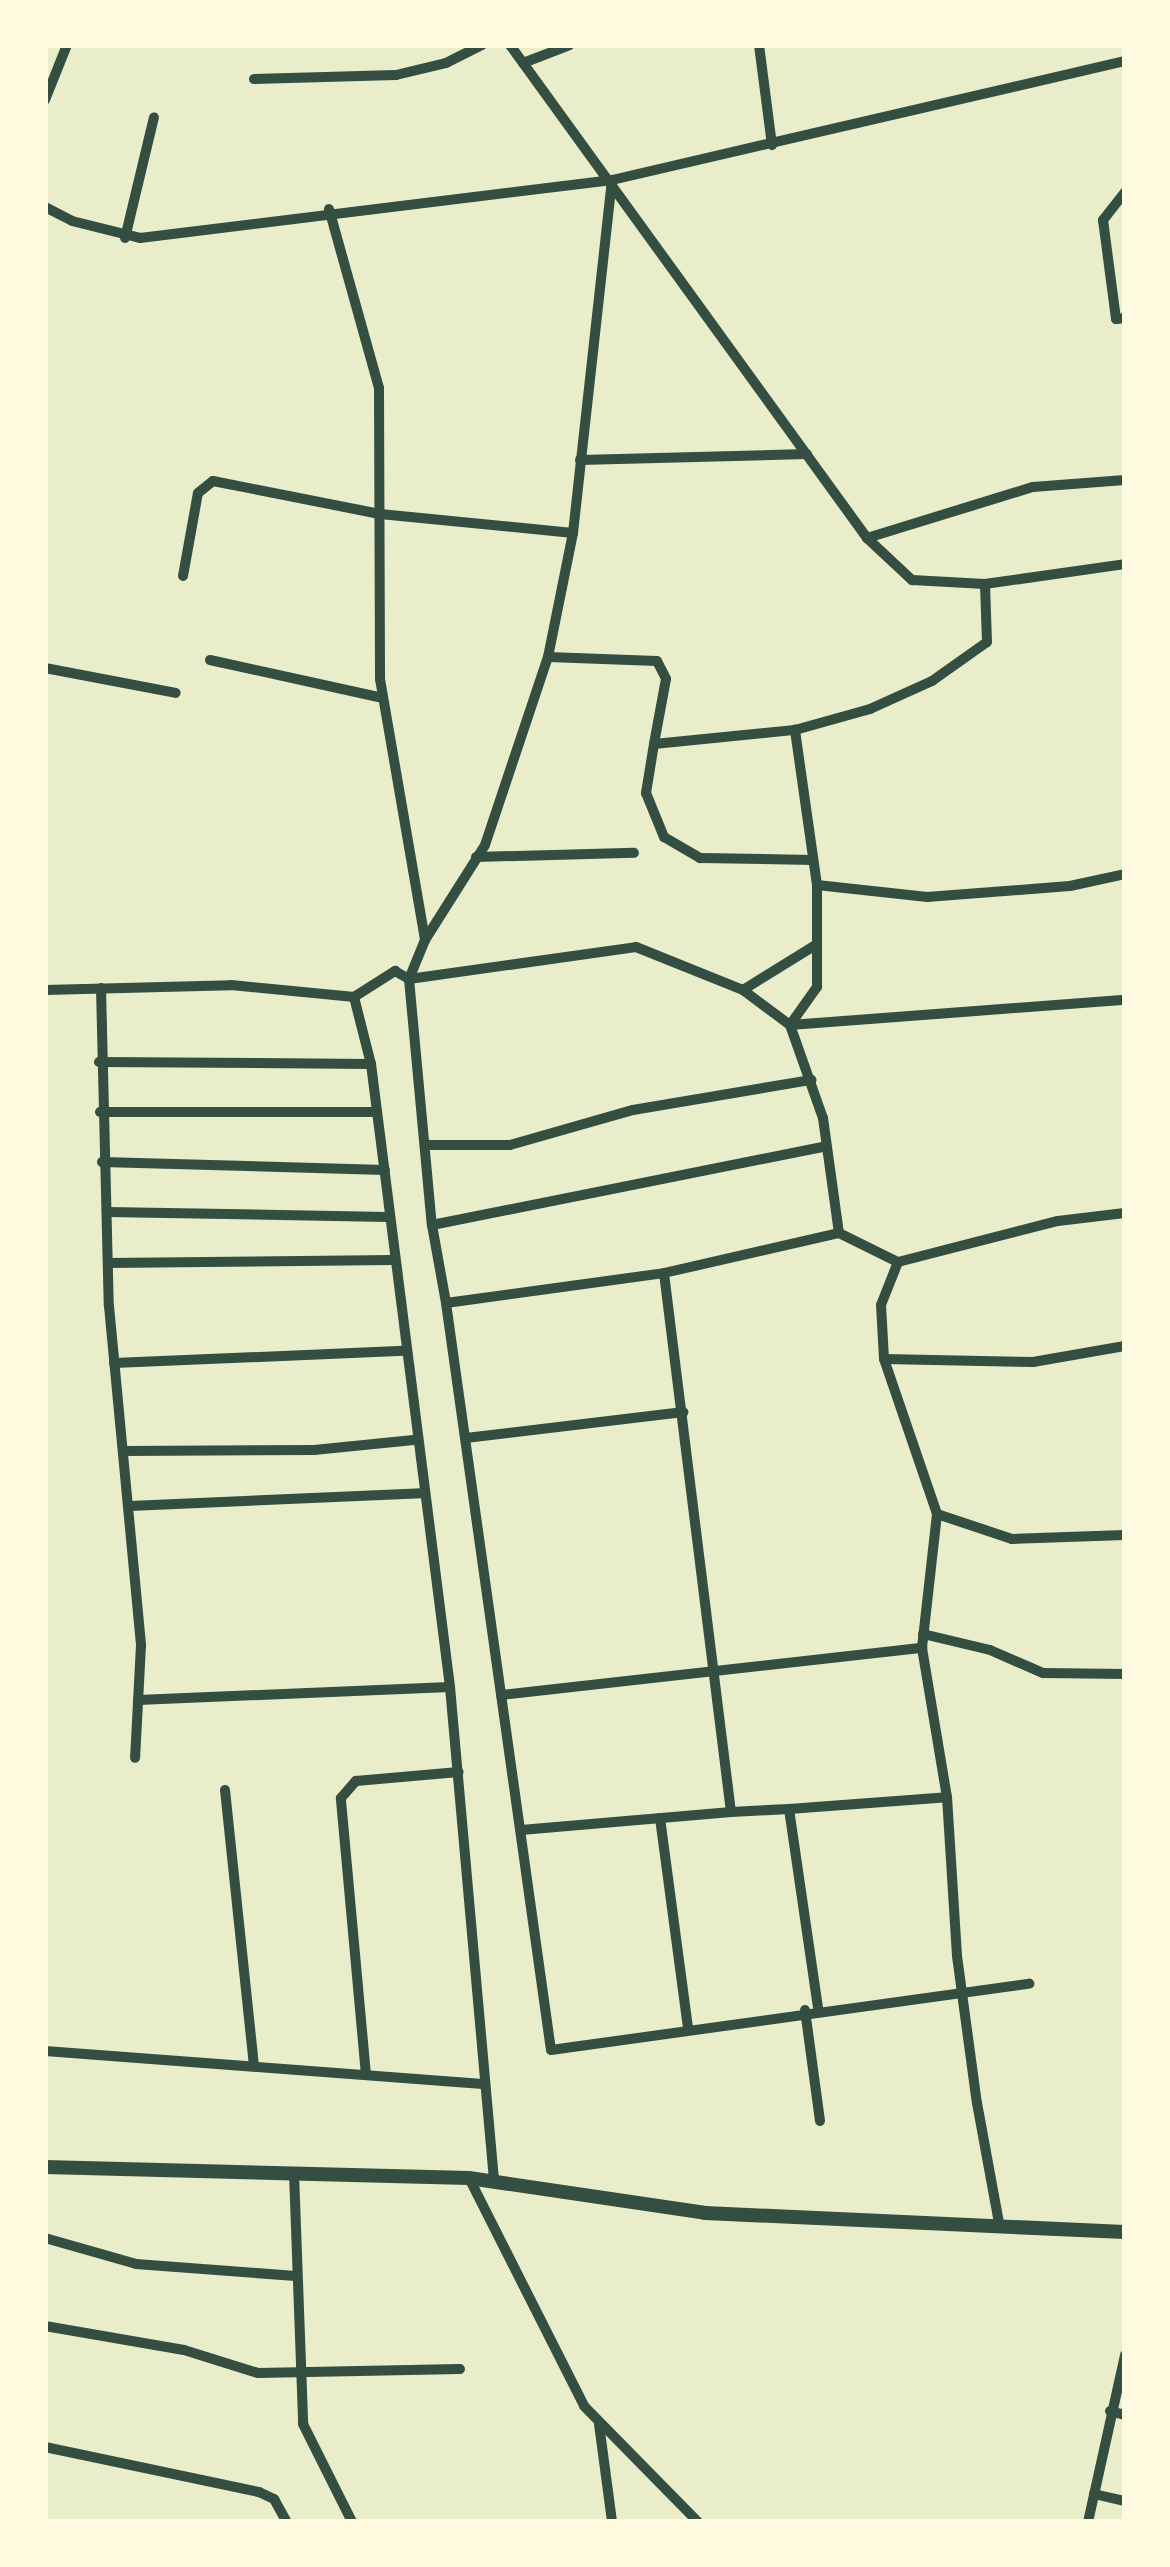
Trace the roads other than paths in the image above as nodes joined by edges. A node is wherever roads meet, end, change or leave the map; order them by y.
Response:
1 (67, 45) edge
2 (482, 45) edge
3 (510, 45) edge
4 (570, 45) edge
5 (759, 45) edge
6 (1125, 60) edge
7 (524, 64) junction
8 (254, 80) dead end
9 (45, 100) edge
10 (154, 117) dead end
11 (772, 145) junction
12 (612, 180) junction
13 (1125, 192) edge
14 (45, 206) edge
15 (329, 210) junction
16 (125, 238) junction
17 (1125, 318) edge
18 (807, 454) junction
19 (580, 460) junction
20 (1125, 480) edge
21 (380, 514) junction
22 (573, 533) junction
23 (867, 538) junction
24 (1125, 564) edge
25 (184, 576) dead end
26 (986, 584) junction
27 (548, 657) junction
28 (210, 660) dead end
29 (45, 668) edge
30 (176, 693) dead end
31 (384, 698) junction
32 (796, 730) junction
33 (654, 744) junction
34 (634, 853) dead end
35 (476, 858) junction
36 (814, 860) junction
37 (1125, 874) edge
38 (817, 885) junction
39 (425, 940) junction
40 (814, 946) junction
41 (409, 979) junction
42 (101, 988) junction
43 (45, 990) edge
44 (743, 990) junction
45 (354, 997) junction
46 (1125, 1000) edge
47 (790, 1025) junction
48 (99, 1062) junction
49 (371, 1064) junction
50 (811, 1080) junction
51 (100, 1112) junction
52 (376, 1112) junction
53 (427, 1145) junction
54 (826, 1146) junction
55 (102, 1162) junction
56 (384, 1170) junction
57 (107, 1212) junction
58 (1125, 1213) edge
59 (387, 1217) junction
60 (432, 1225) junction
61 (839, 1233) junction
62 (392, 1260) junction
63 (898, 1262) junction
64 (108, 1263) junction
65 (664, 1273) junction
66 (446, 1303) junction
67 (1125, 1346) edge
68 (404, 1352) junction
69 (884, 1358) junction
70 (114, 1363) junction
71 (683, 1412) junction
72 (466, 1438) junction
73 (414, 1440) junction
74 (123, 1451) junction
75 (422, 1493) junction
76 (130, 1506) junction
77 (937, 1514) junction
78 (1125, 1535) edge
79 (923, 1634) junction
80 (922, 1648) junction
81 (716, 1671) junction
82 (1125, 1674) edge
83 (450, 1687) junction
84 (501, 1695) junction
85 (138, 1700) junction
86 (134, 1758) dead end
87 (459, 1772) junction
88 (225, 1790) dead end
89 (947, 1797) junction
90 (789, 1809) junction
91 (731, 1812) junction
92 (660, 1818) junction
93 (522, 1830) junction
94 (1029, 1984) dead end
95 (962, 1997) junction
96 (818, 2008) junction
97 (804, 2010) junction
98 (688, 2029) junction
99 (45, 2052) edge
100 (254, 2066) junction
101 (366, 2075) junction
102 (484, 2084) junction
103 (820, 2121) dead end
104 (45, 2167) edge
105 (294, 2173) junction
106 (469, 2178) junction
107 (494, 2181) junction
108 (999, 2223) junction
109 (1125, 2232) edge
110 (45, 2238) edge
111 (296, 2276) junction
112 (45, 2326) edge
113 (1125, 2354) edge
114 (460, 2369) dead end
115 (297, 2372) junction
116 (1110, 2411) junction
117 (1125, 2414) edge
118 (599, 2424) junction
119 (45, 2447) edge
120 (1094, 2494) junction
121 (1125, 2501) edge
122 (287, 2522) edge
123 (352, 2522) edge
124 (612, 2522) edge
125 (698, 2522) edge
126 (1088, 2522) edge

1 - 9 street
2 - 8 street
3 - 7 street
4 - 7 street
5 - 11 street
6 - 11 street
7 - 12 street
10 - 16 street
11 - 12 street
12 - 15 street
12 - 18 street
12 - 19 street
13 - 17 street
14 - 16 street
15 - 16 street
15 - 21 street
18 - 19 street
18 - 23 street
19 - 22 street
20 - 23 street
21 - 22 street
21 - 25 street
21 - 31 street
22 - 27 street
23 - 26 street
24 - 26 street
26 - 32 street
27 - 33 street
27 - 35 street
28 - 31 street
29 - 30 street
31 - 39 street
32 - 33 street
32 - 36 street
33 - 36 street
34 - 35 street
35 - 39 street
36 - 38 street
37 - 38 street
38 - 40 street
39 - 41 street
40 - 44 street
40 - 47 street
41 - 44 street
41 - 45 street
41 - 53 street
42 - 43 street
42 - 45 street
42 - 48 street
44 - 47 street
45 - 49 street
46 - 47 street
47 - 50 street
48 - 49 street
48 - 51 street
49 - 52 street
50 - 53 street
50 - 54 street
51 - 52 street
51 - 55 street
52 - 56 street
53 - 60 street
54 - 60 street
54 - 61 street
55 - 56 street
55 - 57 street
56 - 59 street
57 - 59 street
57 - 64 street
58 - 63 street
59 - 62 street
60 - 66 street
61 - 63 street
61 - 65 street
62 - 64 street
62 - 68 street
63 - 69 street
64 - 70 street
65 - 66 street
65 - 71 street
66 - 72 street
67 - 69 street
68 - 70 street
68 - 73 street
69 - 77 street
70 - 74 street
71 - 72 street
71 - 81 street
72 - 84 street
73 - 74 street
73 - 75 street
74 - 76 street
75 - 76 street
75 - 83 street
76 - 85 street
77 - 78 street
77 - 79 street
79 - 80 street
79 - 82 street
80 - 81 street
80 - 89 street
81 - 84 street
81 - 91 street
83 - 85 street
83 - 87 street
84 - 93 street
85 - 86 street
87 - 101 street
87 - 102 street
88 - 100 street
89 - 90 street
89 - 95 street
90 - 91 street
90 - 96 street
91 - 92 street
92 - 93 street
92 - 98 street
93 - 98 street
94 - 95 street
95 - 96 street
95 - 108 street
96 - 97 street
97 - 98 street
97 - 103 street
99 - 100 street
100 - 101 street
101 - 102 street
102 - 107 street
104 - 105 main road
105 - 106 main road
105 - 111 street
106 - 107 main road
106 - 118 street
107 - 108 main road
108 - 109 main road
110 - 111 street
111 - 115 street
112 - 115 street
113 - 116 street
114 - 115 street
115 - 123 street
116 - 117 street
116 - 120 street
118 - 124 street
118 - 125 street
119 - 122 street
120 - 121 street
120 - 126 street

